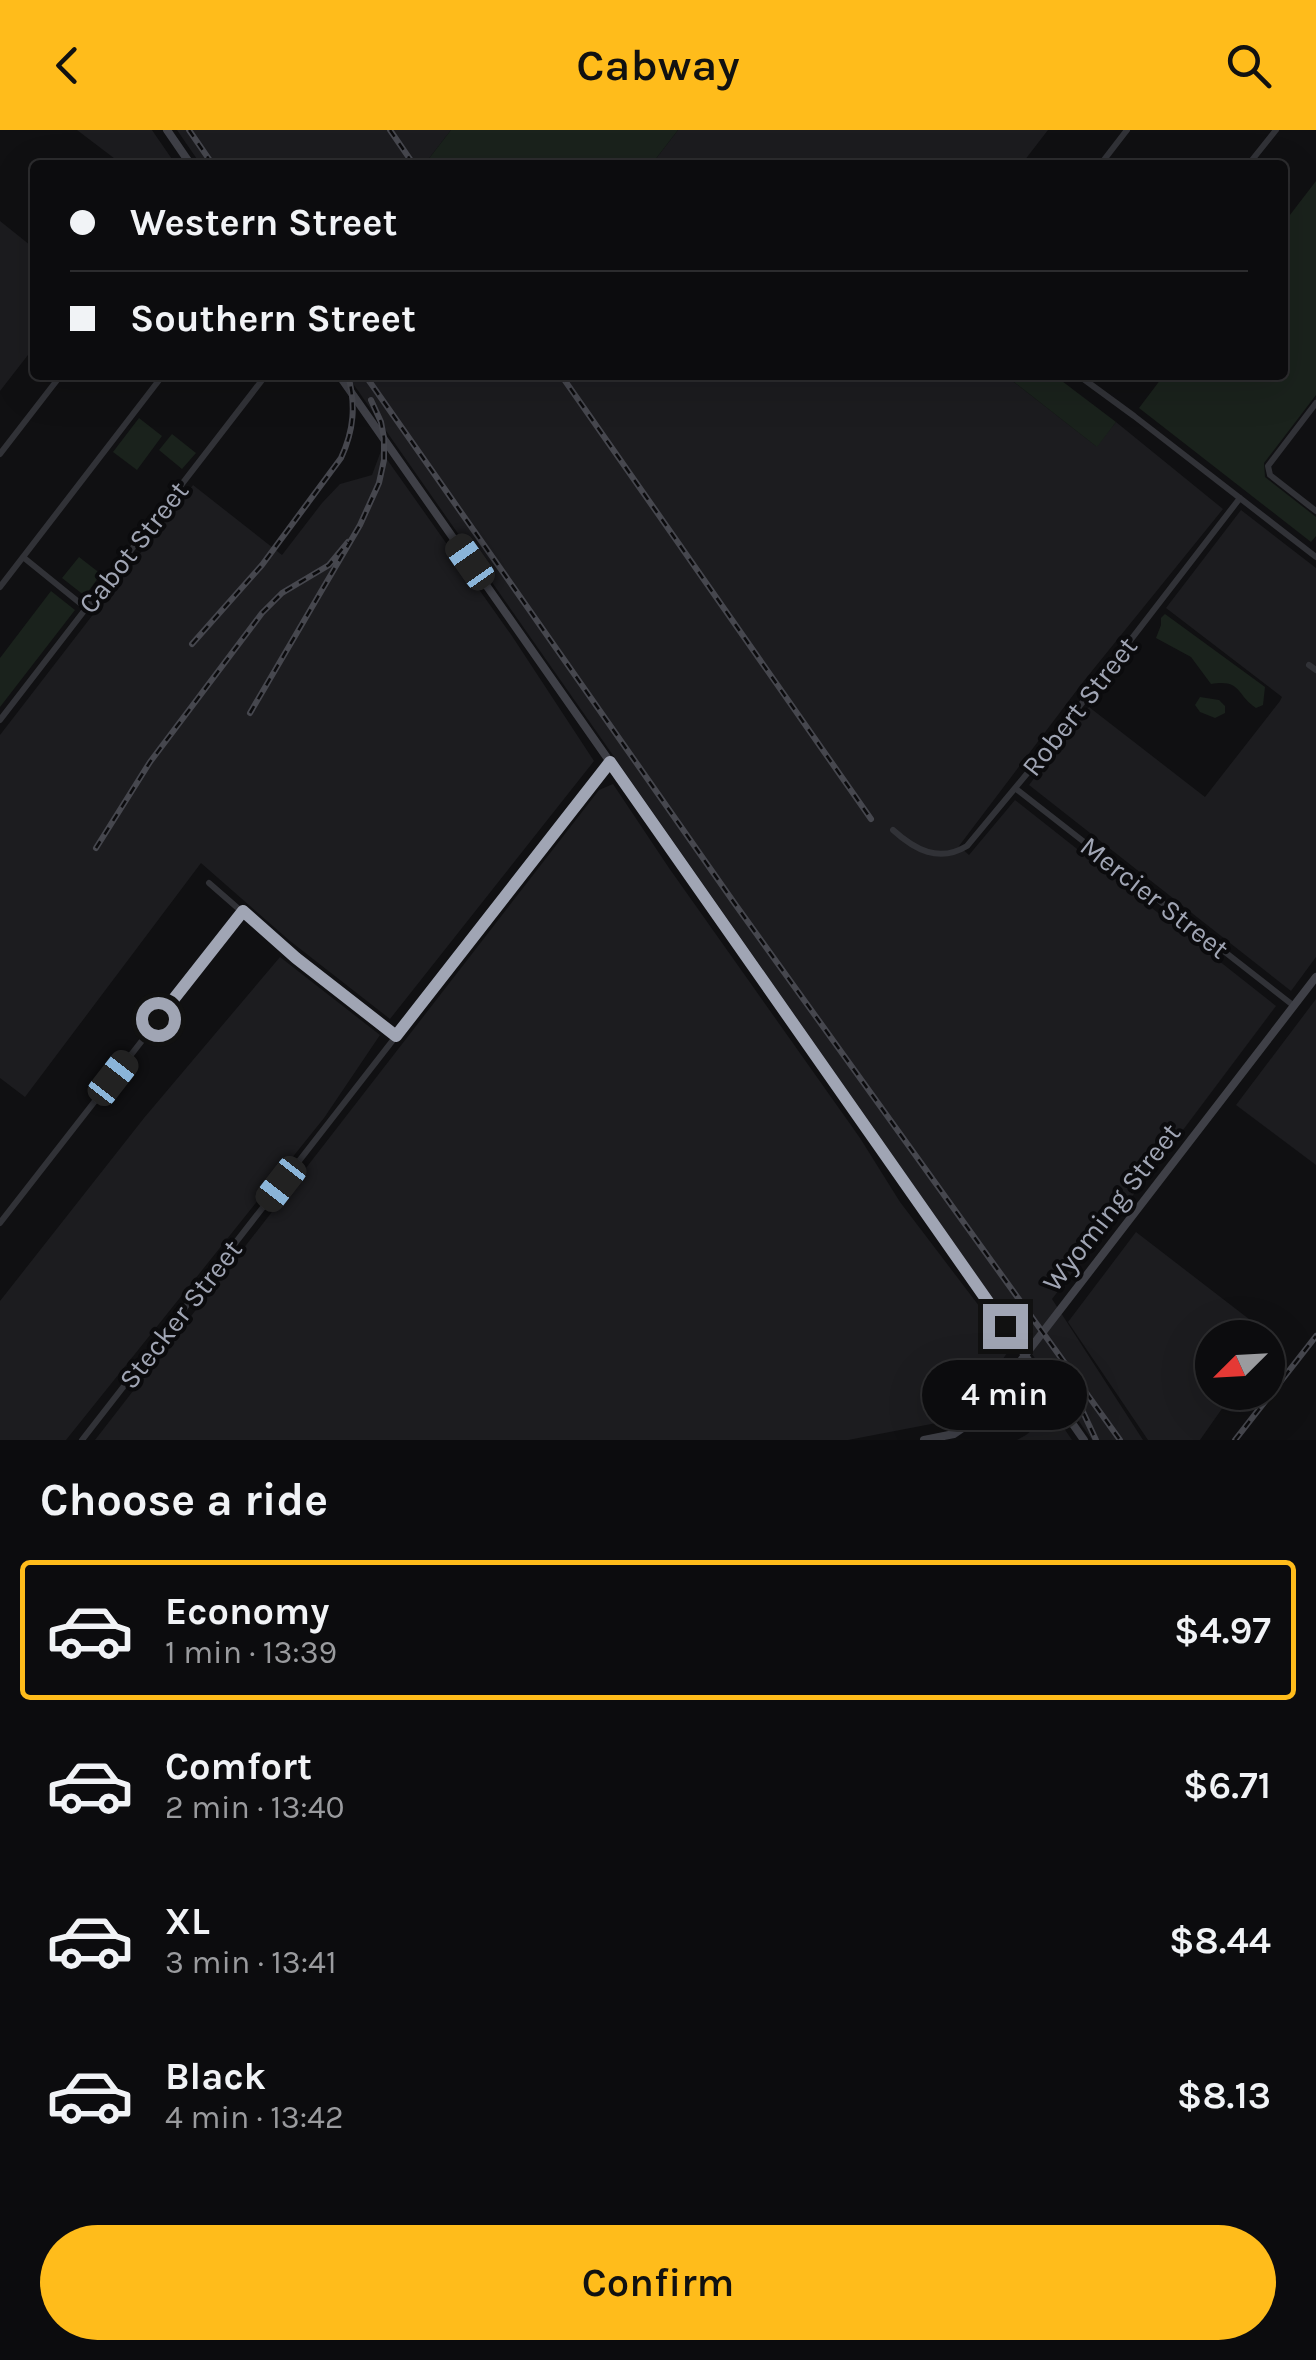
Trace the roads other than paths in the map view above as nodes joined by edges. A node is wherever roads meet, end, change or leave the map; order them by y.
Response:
1 (167, 130) edge
2 (1127, 130) edge
3 (1276, 130) edge
4 (188, 160) edge
5 (1104, 160) edge
6 (1252, 160) edge
7 (57, 380) edge
8 (160, 380) edge
9 (262, 380) edge
10 (342, 380) edge
11 (1087, 380) edge
12 (1316, 402) edge
13 (0, 454) edge
14 (1240, 498) junction
15 (1316, 511) edge
16 (23, 557) junction
17 (1316, 558) edge
18 (0, 586) edge
19 (86, 608) junction
20 (0, 720) edge
21 (610, 762) junction
22 (1015, 788) junction
23 (893, 830) dead end
24 (208, 883) dead end
25 (243, 911) junction
26 (1316, 977) edge
27 (1294, 1006) junction
28 (396, 1036) junction
29 (0, 1223) edge
30 (1052, 1395) junction
31 (976, 1419) junction
32 (82, 1440) edge
33 (924, 1440) edge
34 (1084, 1440) edge

1 - 4 street
2 - 5 street
3 - 6 street
7 - 13 street
8 - 16 street
9 - 19 street, Cabot Street
10 - 21 street
11 - 14 street
12 - 15 street
14 - 17 street
14 - 22 street, Robert Street
16 - 18 street
16 - 19 street
19 - 20 street, Cabot Street
21 - 28 street, Stecker Street
21 - 30 street, bridge
22 - 23 street, Robert Street
22 - 27 street, Mercier Street
24 - 25 street
25 - 28 street
25 - 29 street
26 - 27 street, Wyoming Street
27 - 31 street, Wyoming Street
28 - 32 street, Stecker Street
30 - 31 street
30 - 34 street
31 - 33 street, Wyoming Street

